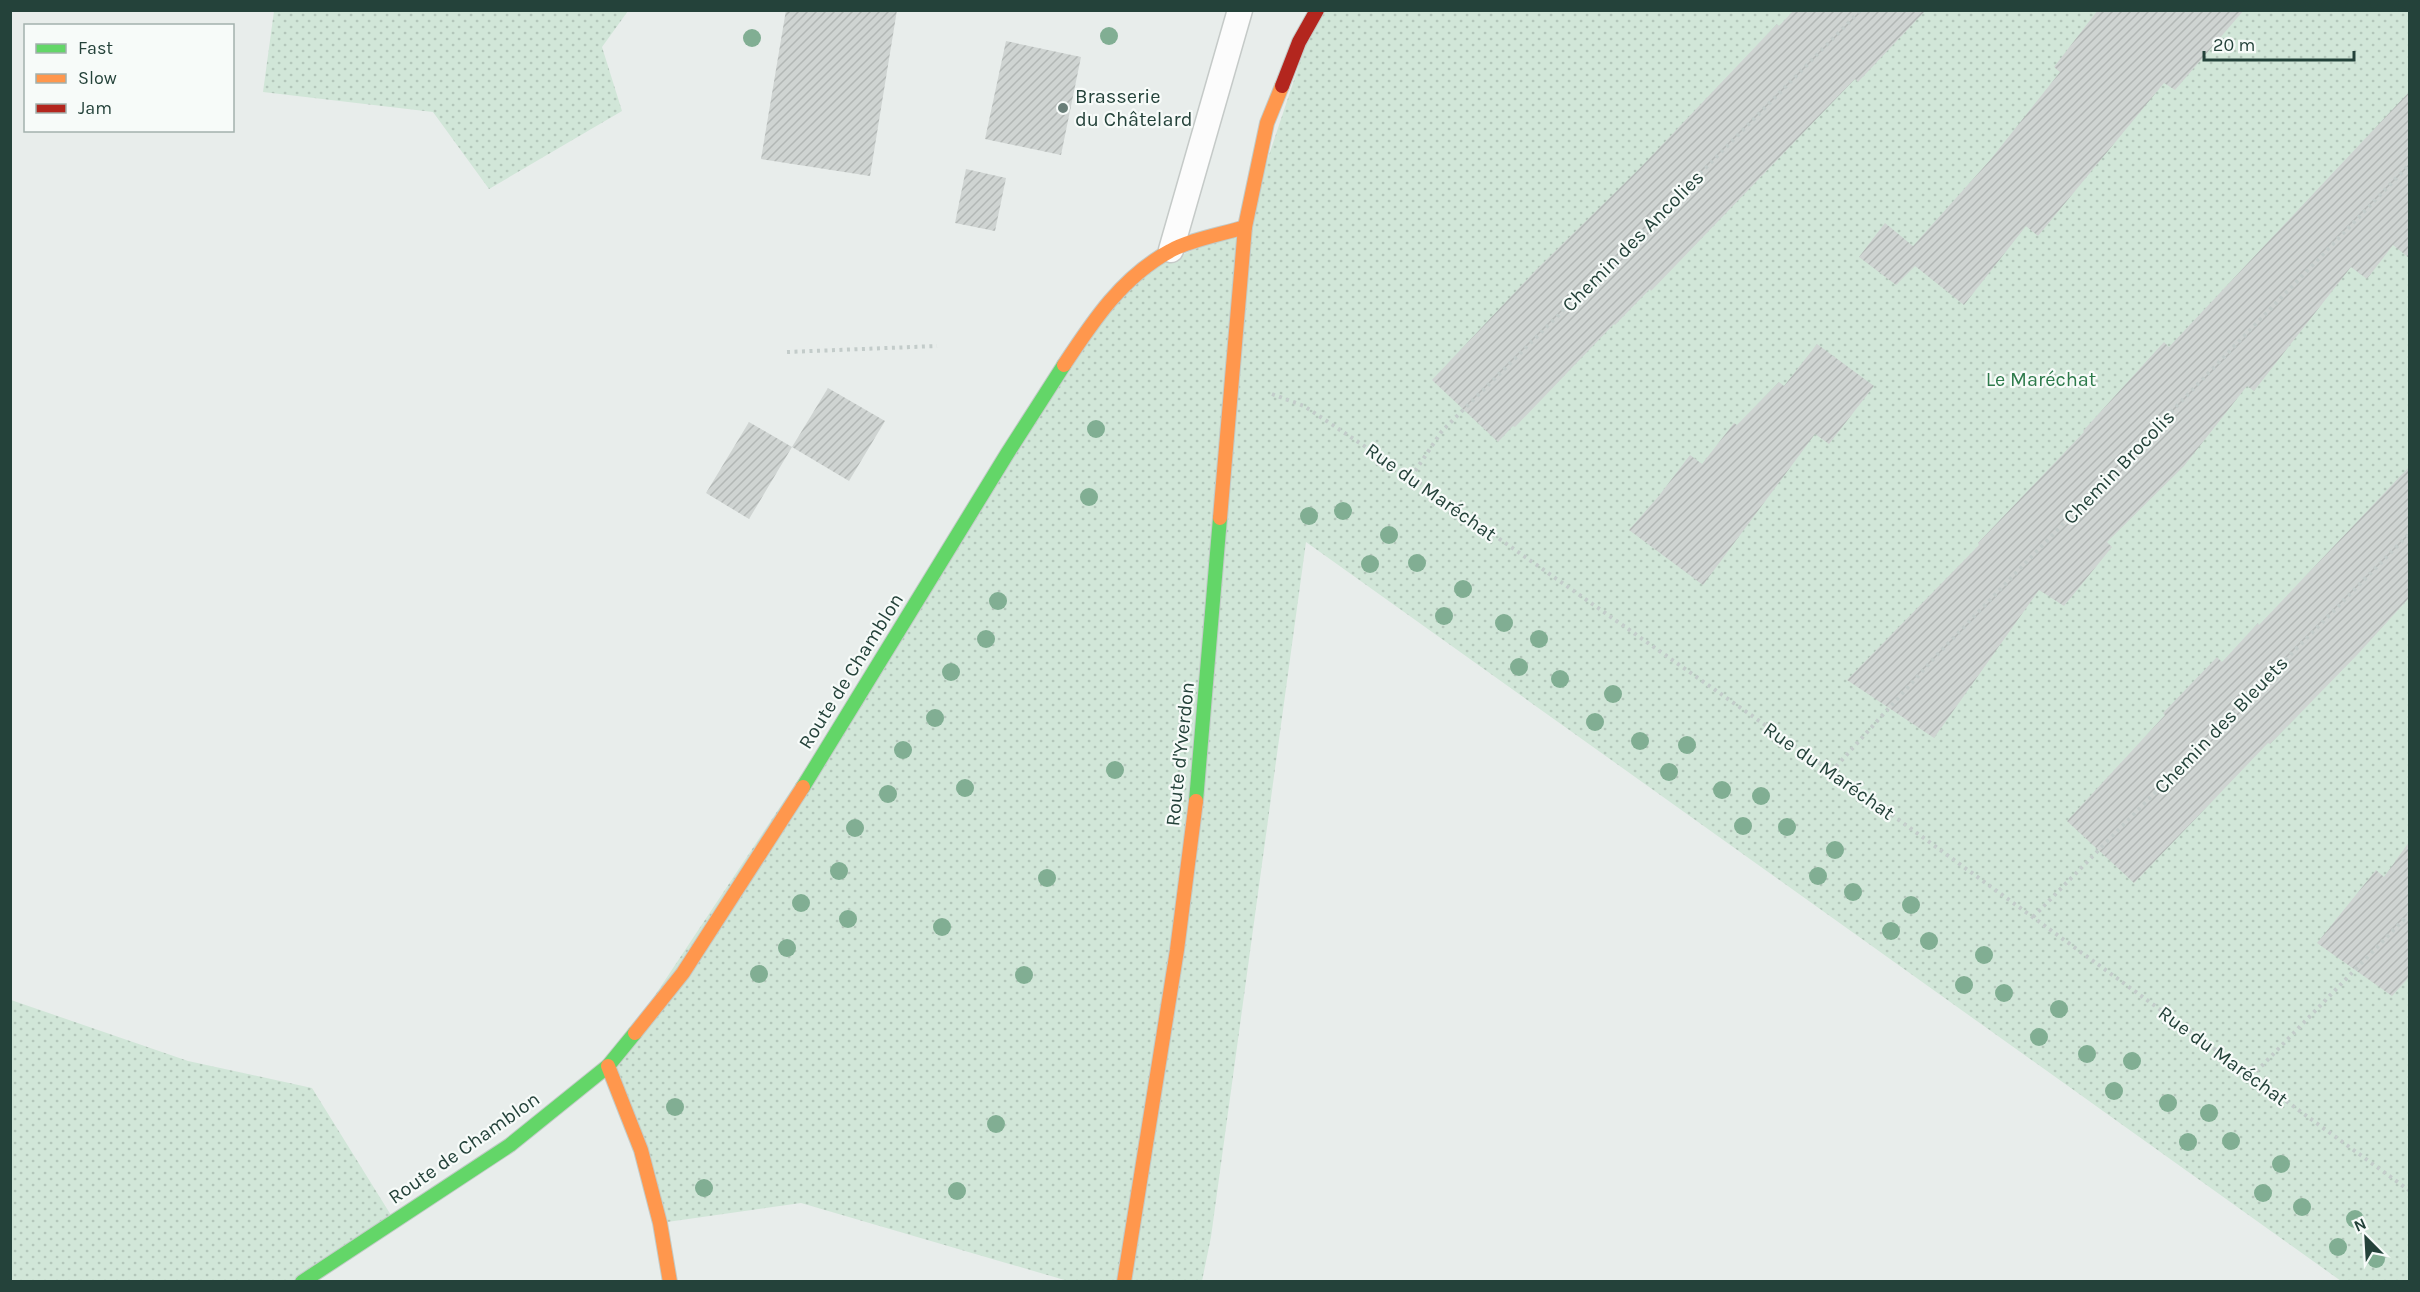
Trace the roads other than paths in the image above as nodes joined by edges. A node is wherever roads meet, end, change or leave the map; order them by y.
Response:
1 (1239, 10) edge
2 (1317, 10) edge
3 (1245, 227) junction
4 (1171, 250) junction
5 (608, 1066) junction
6 (302, 1281) edge
7 (670, 1281) edge
8 (1124, 1281) edge

1 - 4 lane
2 - 3 street
3 - 4 street, Route de Chamblon
3 - 8 street, Route d'Yverdon
4 - 5 street, Route de Chamblon
5 - 6 street, Route de Chamblon
5 - 7 street

